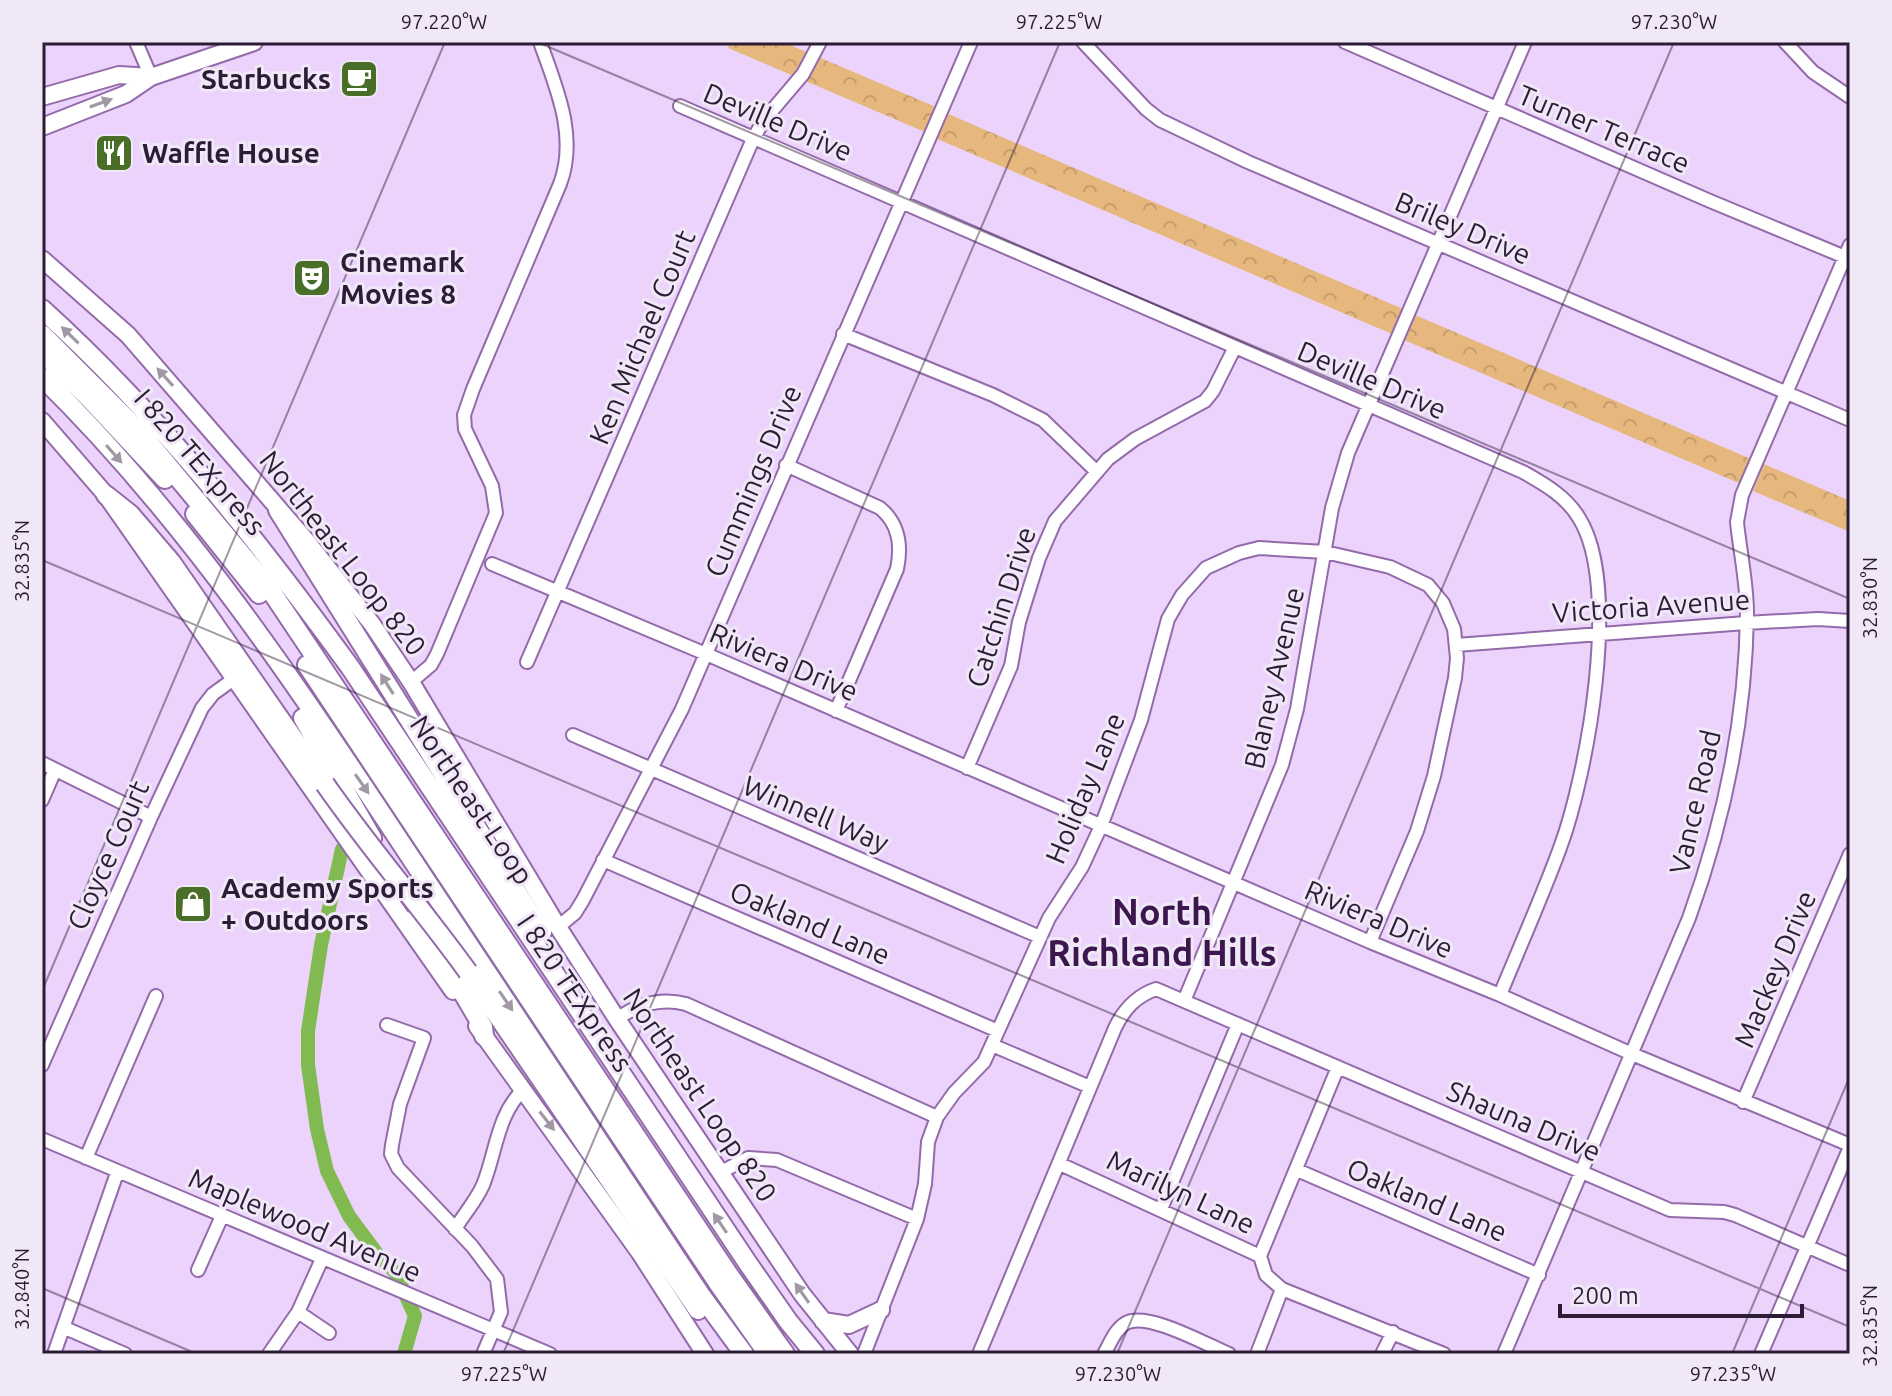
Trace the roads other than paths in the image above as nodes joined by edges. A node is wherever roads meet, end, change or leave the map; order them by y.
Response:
1 (136, 42) edge
2 (254, 42) edge
3 (540, 42) edge
4 (820, 42) edge
5 (971, 42) edge
6 (1083, 42) edge
7 (1345, 42) edge
8 (1525, 42) edge
9 (1785, 42) edge
10 (151, 77) junction
11 (42, 97) edge
12 (1850, 97) edge
13 (680, 106) dead end
14 (1496, 109) junction
15 (42, 127) edge
16 (753, 139) junction
17 (900, 201) junction
18 (1439, 244) junction
19 (1847, 251) edge
20 (42, 259) edge
21 (42, 309) edge
22 (42, 334) edge
23 (843, 334) junction
24 (1235, 347) junction
25 (42, 352) edge
26 (42, 377) edge
27 (1786, 393) junction
28 (1369, 405) junction
29 (1850, 420) edge
30 (42, 421) edge
31 (786, 465) junction
32 (1097, 472) junction
33 (106, 495) junction
34 (278, 510) junction
35 (170, 516) junction
36 (1325, 552) junction
37 (492, 564) dead end
38 (559, 592) junction
39 (1850, 621) edge
40 (1746, 623) junction
41 (1599, 634) junction
42 (1456, 645) junction
43 (706, 654) junction
44 (527, 662) dead end
45 (235, 678) junction
46 (411, 682) junction
47 (836, 711) junction
48 (573, 735) dead end
49 (42, 763) edge
50 (650, 768) junction
51 (967, 768) junction
52 (55, 770) junction
53 (322, 791) junction
54 (42, 800) edge
55 (151, 817) junction
56 (1101, 826) junction
57 (1850, 854) edge
58 (603, 860) junction
59 (1232, 881) junction
60 (558, 927) junction
61 (1040, 937) junction
62 (1370, 942) junction
63 (566, 989) junction
64 (1500, 995) junction
65 (156, 996) dead end
66 (1184, 1001) junction
67 (617, 1019) junction
68 (1238, 1024) junction
69 (387, 1025) dead end
70 (998, 1031) junction
71 (484, 1036) junction
72 (992, 1045) junction
73 (1632, 1054) junction
74 (42, 1065) edge
75 (1338, 1067) junction
76 (1090, 1087) junction
77 (523, 1090) junction
78 (1743, 1102) junction
79 (937, 1117) junction
80 (42, 1139) edge
81 (1850, 1146) edge
82 (86, 1158) junction
83 (1060, 1164) junction
84 (1297, 1170) junction
85 (721, 1172) junction
86 (117, 1173) junction
87 (1582, 1173) junction
88 (1161, 1209) junction
89 (222, 1216) junction
90 (917, 1219) junction
91 (455, 1229) junction
92 (1806, 1247) junction
93 (1260, 1256) junction
94 (322, 1259) junction
95 (1850, 1265) edge
96 (198, 1270) dead end
97 (1539, 1275) junction
98 (1282, 1289) junction
99 (881, 1310) junction
100 (298, 1312) junction
101 (822, 1321) junction
102 (65, 1328) junction
103 (493, 1331) junction
104 (1393, 1332) junction
105 (329, 1333) dead end
106 (838, 1347) edge
107 (980, 1353) edge
108 (54, 1354) edge
109 (125, 1354) edge
110 (269, 1354) edge
111 (483, 1354) edge
112 (550, 1354) edge
113 (705, 1354) edge
114 (732, 1354) edge
115 (744, 1354) edge
116 (768, 1354) edge
117 (785, 1354) edge
118 (815, 1354) edge
119 (850, 1354) edge
120 (864, 1354) edge
121 (1104, 1354) edge
122 (1229, 1354) edge
123 (1257, 1354) edge
124 (1382, 1354) edge
125 (1444, 1354) edge
126 (1504, 1354) edge
127 (1761, 1354) edge

1 - 10 street
2 - 10 main road
3 - 46 street
4 - 16 street, Ken Michael Court
5 - 17 street, Cummings Drive
6 - 18 street, Briley Drive
7 - 14 street, Turner Terrace
8 - 14 street, Blaney Avenue
9 - 12 street
10 - 11 main road
15 -> 10 main road
13 - 16 street, Deville Drive
14 - 18 street, Blaney Avenue
14 - 19 street, Turner Terrace
16 - 17 street, Deville Drive
16 - 38 street, Ken Michael Court
17 - 23 street, Cummings Drive
17 - 24 street, Deville Drive
18 - 27 street, Briley Drive
18 - 28 street, Blaney Avenue
19 - 27 street, Vance Road
34 -> 20 main road, Northeast Loop 820
63 -> 21 highway, Northeast Loop
22 - 117 highway, I 820 TEXpress
23 - 31 street, Cummings Drive
23 - 32 street
24 - 28 street, Deville Drive
24 - 32 street, Catchin Drive
25 - 116 highway, I 820 TEXpress
26 -> 35 highway
27 - 29 street, Briley Drive
27 - 40 street, Vance Road
28 - 36 street, Blaney Avenue
28 - 41 street, Deville Drive
30 - 33 main road
31 - 43 street, Cummings Drive
31 - 47 street
32 - 51 street, Catchin Drive
33 - 45 main road
33 - 53 highway
34 - 46 main road, Northeast Loop 820
63 -> 34 highway
35 - 71 highway
35 -> 115 highway
36 - 42 street, Holiday Lane
36 - 56 street, Holiday Lane
36 - 59 street, Blaney Avenue
37 - 38 street, Riviera Drive
38 - 43 street, Riviera Drive
38 - 44 street, Ken Michael Court
39 - 40 street, Victoria Avenue
40 - 41 street, Victoria Avenue
40 - 73 street, Vance Road
41 - 42 street, Victoria Avenue
41 - 64 street, Deville Drive
42 - 62 street
43 - 47 street, Riviera Drive
43 - 50 street, Cummings Drive
45 - 53 main road
45 - 55 street, Cloyce Court
46 - 60 main road, Northeast Loop 820
47 - 51 street, Riviera Drive
48 - 50 street, Winnell Way
49 - 52 street
50 - 58 street, Cummings Drive
50 - 61 street, Winnell Way
51 - 56 street, Riviera Drive
52 - 54 street
52 - 55 street
53 - 71 main road
53 - 114 highway, bridge
55 - 74 street, Cloyce Court
56 - 59 street, Riviera Drive
56 - 61 street, Holiday Lane
57 - 78 street, Mackey Drive
58 - 60 street, Cummings Drive
58 - 70 street, Oakland Lane
59 - 62 street, Riviera Drive
59 - 66 street, Blaney Avenue
60 - 67 main road, Northeast Loop 820
61 - 70 street, Holiday Lane
62 - 64 street, Riviera Drive
118 -> 63 highway, Northeast Loop
64 - 73 street, Riviera Drive
65 - 82 street
66 - 68 street, Shauna Drive
66 - 76 street
67 - 79 street
67 - 85 main road, Northeast Loop 820
68 - 75 street, Shauna Drive
68 - 88 street
69 - 91 street
70 - 72 street, Holiday Lane
71 - 77 main road
72 - 76 street
72 - 79 street, Holiday Lane
73 - 78 street, Riviera Drive
73 - 87 street, Vance Road
75 - 84 street
75 - 87 street, Shauna Drive
76 - 83 street
77 - 91 street
77 -> 113 main road
78 - 81 street, Riviera Drive
79 - 90 street, Holiday Lane
80 - 82 street, Maplewood Avenue
81 - 92 street
82 - 86 street, Maplewood Avenue
83 - 88 street, Marilyn Lane
83 - 107 street
84 - 93 street
84 - 97 street, Oakland Lane
85 - 90 street
101 -> 85 main road, Northeast Loop 820
86 - 89 street, Maplewood Avenue
86 - 102 street
87 - 92 street, Shauna Drive
87 - 97 street, Vance Road
88 - 93 street, Marilyn Lane
89 - 94 street, Maplewood Avenue
89 - 96 street
90 - 99 street, Holiday Lane
91 - 103 street
92 - 95 street, Shauna Drive
92 - 127 street
93 - 98 street, Marilyn Lane
94 - 100 street
94 - 103 street, Maplewood Avenue
97 - 126 street, Vance Road
98 - 104 street
98 - 123 street
99 - 101 main road
99 - 120 street, Holiday Lane
100 - 105 street
100 - 110 street
101 - 106 main road, Northeast Loop 820
102 - 108 street
102 - 109 street
103 - 111 street
103 - 112 street, Maplewood Avenue
104 - 124 street
104 - 125 street
106 - 119 main road, Northeast Loop 820
121 - 122 street

